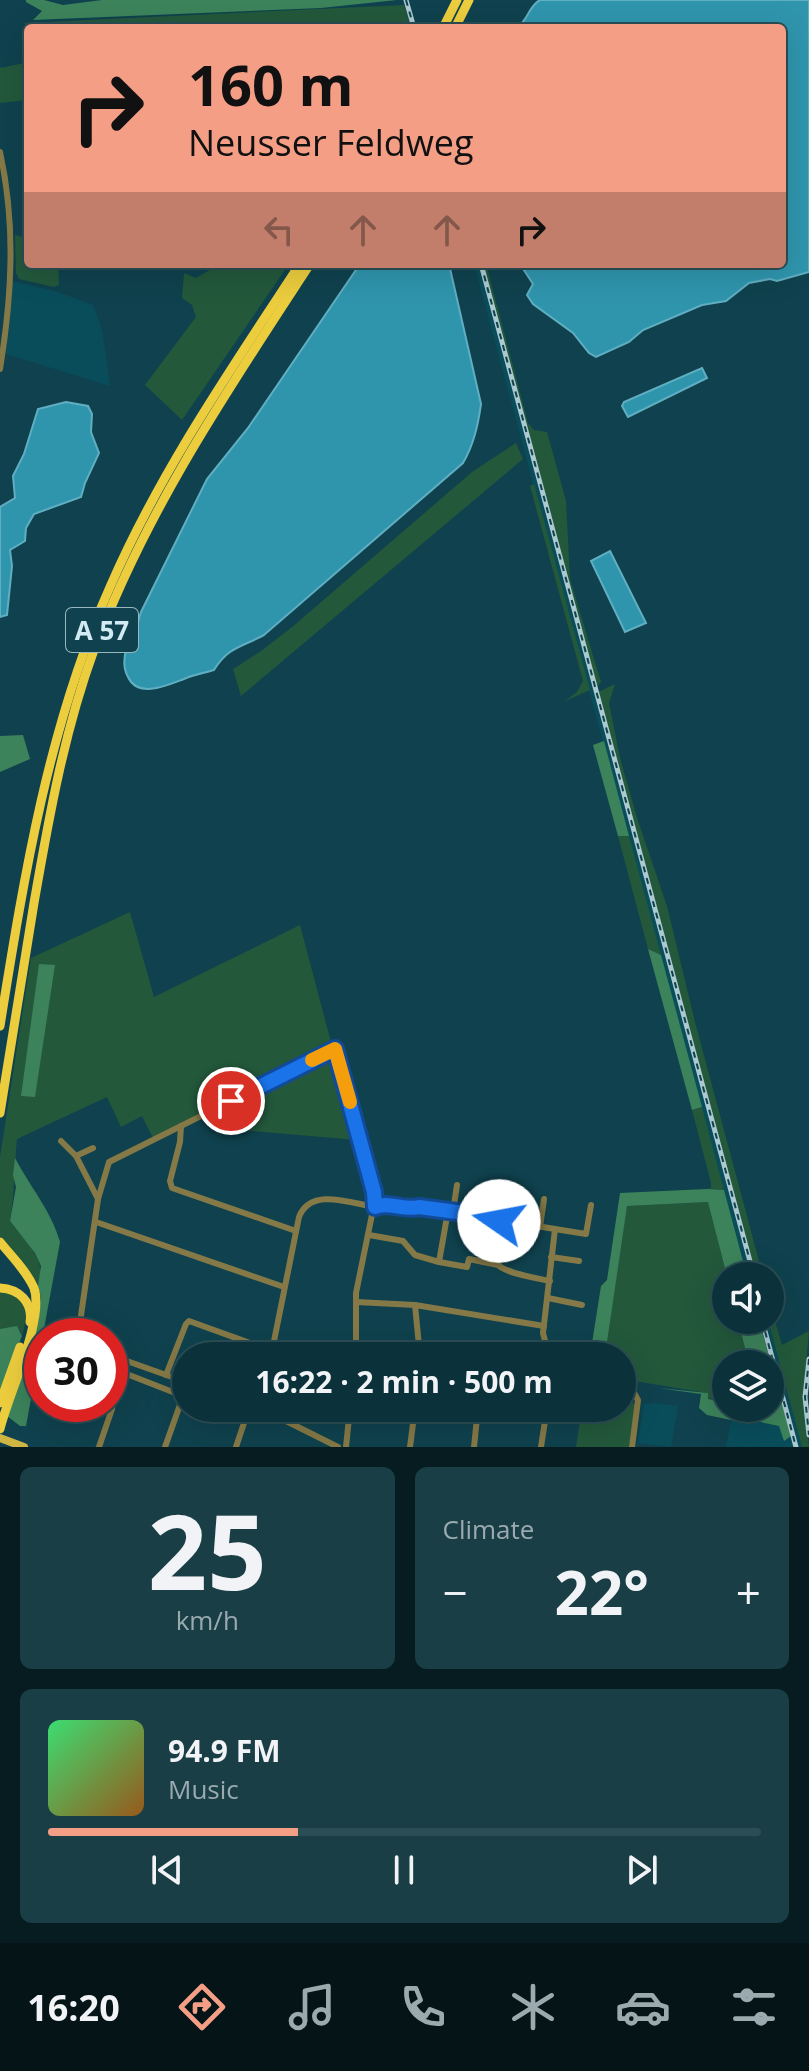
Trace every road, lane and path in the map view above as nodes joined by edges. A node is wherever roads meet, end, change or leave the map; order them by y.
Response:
1 (457, 0) edge
2 (469, 0) edge
3 (445, 24) edge
4 (457, 24) edge
5 (0, 152) edge
6 (297, 268) edge
7 (307, 268) edge
8 (0, 369) edge
9 (0, 1026) edge
10 (0, 1113) edge
11 (181, 1126) junction
12 (61, 1141) dead end
13 (93, 1148) dead end
14 (76, 1156) junction
15 (457, 1185) dead end
16 (503, 1193) dead end
17 (98, 1199) junction
18 (544, 1199) dead end
19 (591, 1205) dead end
20 (375, 1207) junction
21 (451, 1211) junction
22 (96, 1222) junction
23 (503, 1222) junction
24 (540, 1227) junction
25 (555, 1229) junction
26 (296, 1231) junction
27 (369, 1235) junction
28 (0, 1242) edge
29 (551, 1257) junction
30 (579, 1261) dead end
31 (439, 1262) junction
32 (498, 1265) junction
33 (550, 1281) junction
34 (284, 1287) junction
35 (0, 1288) edge
36 (548, 1298) junction
37 (356, 1302) junction
38 (415, 1305) junction
39 (582, 1305) dead end
40 (81, 1318) edge
41 (544, 1326) junction
42 (179, 1342) edge
43 (243, 1342) edge
44 (274, 1342) edge
45 (356, 1342) edge
46 (419, 1342) edge
47 (547, 1342) edge
48 (172, 1360) edge
49 (128, 1361) edge
50 (128, 1373) edge
51 (166, 1375) junction
52 (172, 1379) edge
53 (172, 1385) edge
54 (0, 1403) edge
55 (108, 1422) edge
56 (174, 1422) edge
57 (244, 1422) edge
58 (288, 1422) edge
59 (349, 1422) edge
60 (413, 1422) edge
61 (477, 1422) edge
62 (545, 1422) edge
63 (635, 1422) edge
64 (0, 1429) edge
65 (0, 1438) edge
66 (24, 1447) edge
67 (99, 1447) edge
68 (165, 1447) edge
69 (236, 1447) edge
70 (338, 1447) edge
71 (346, 1447) edge
72 (410, 1447) edge
73 (474, 1447) edge
74 (541, 1447) edge
75 (632, 1447) edge

1 - 3 highway
2 - 4 highway
5 - 8 street
6 - 9 highway, A 57
7 - 10 highway, A 57
11 - 17 street
11 - 20 street
11 - 26 street
12 - 14 street
13 - 14 street
14 - 17 street
15 - 21 street
16 - 23 street
17 - 22 street
18 - 24 street
19 - 25 street
20 - 21 street
20 - 26 street
20 - 27 street
21 - 23 street
21 - 31 street
22 - 34 street
22 - 40 street
23 - 24 street
23 - 32 street
24 - 25 street
25 - 29 street
26 - 34 street
27 - 31 street
27 - 37 street
28 - 64 highway
29 - 30 street
29 - 33 street
31 - 32 street
32 - 33 street
33 - 36 street
34 - 44 street
35 - 54 highway
36 - 39 street
36 - 41 street
37 - 38 street
37 - 45 street
38 - 41 street
38 - 46 street
41 - 47 street
42 - 43 street
48 - 51 street
49 - 51 street
50 - 53 street
51 - 52 street
55 - 67 street
56 - 68 street
57 - 69 street
58 - 70 street
59 - 71 street
60 - 72 street
61 - 73 street
62 - 74 street
63 - 75 street
65 - 66 main road

